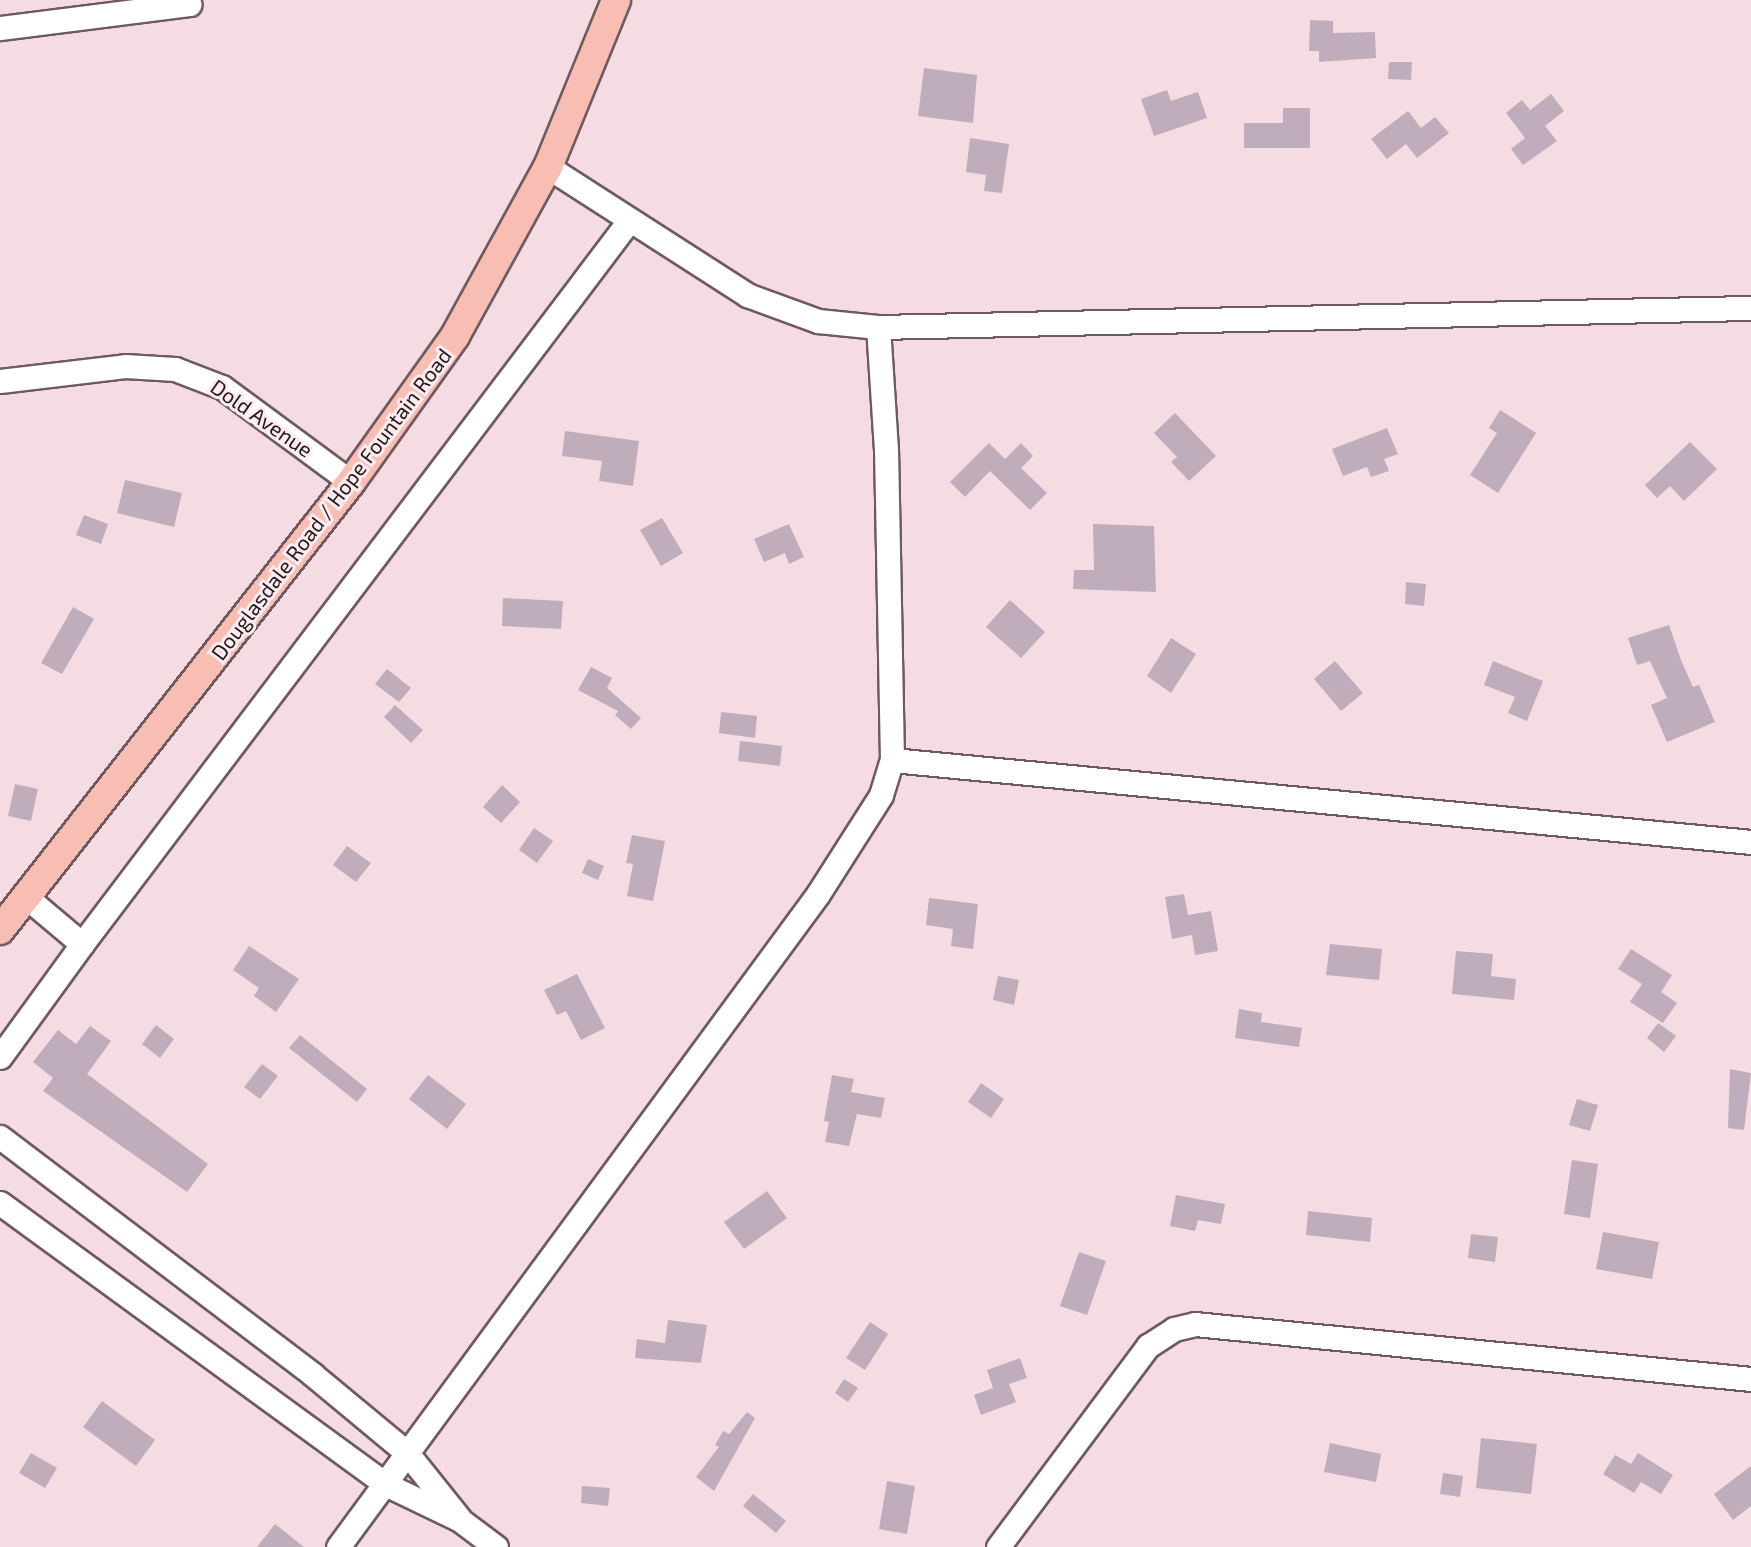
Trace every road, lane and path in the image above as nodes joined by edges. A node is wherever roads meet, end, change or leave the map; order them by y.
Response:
1 (616, 0) edge
2 (189, 4) dead end
3 (0, 28) edge
4 (548, 167) junction
5 (628, 222) junction
6 (1751, 308) edge
7 (878, 327) junction
8 (0, 381) edge
9 (351, 482) junction
10 (892, 760) junction
11 (1751, 842) edge
12 (25, 896) junction
13 (0, 930) edge
14 (82, 944) junction
15 (0, 1057) edge
16 (0, 1137) edge
17 (0, 1203) edge
18 (1751, 1379) edge
19 (407, 1453) junction
20 (384, 1484) junction
21 (460, 1520) junction
22 (338, 1547) edge
23 (496, 1547) edge
24 (998, 1547) edge

1 - 4 main road, Douglasdale Road / Hope Fountain Road
2 - 3 street
4 - 5 street
4 - 9 main road, Douglasdale Road / Hope Fountain Road
5 - 7 street
5 - 14 street
6 - 7 street
7 - 10 street
8 - 9 street, Dold Avenue
9 - 12 main road, Douglasdale Road / Hope Fountain Road
10 - 11 street
10 - 19 street
12 - 13 main road, Douglasdale Road / Hope Fountain Road
12 - 14 street
14 - 15 street
16 - 19 street
17 - 20 street
18 - 24 street
19 - 20 street
19 - 21 street
20 - 21 street
20 - 22 street
21 - 23 street

